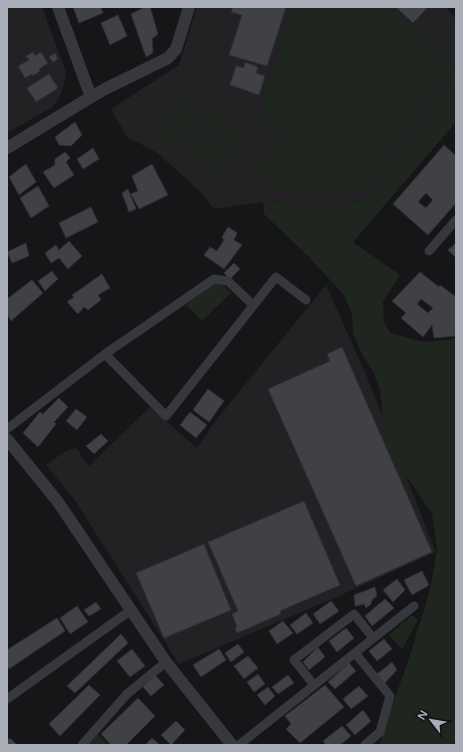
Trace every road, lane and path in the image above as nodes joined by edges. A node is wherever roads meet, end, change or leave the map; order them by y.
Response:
1 (58, 7) edge
2 (189, 7) edge
3 (91, 97) junction
4 (7, 148) edge
5 (456, 220) edge
6 (429, 251) dead end
7 (306, 300) dead end
8 (253, 305) junction
9 (105, 354) junction
10 (7, 429) edge
11 (7, 439) edge
12 (414, 606) dead end
13 (131, 610) junction
14 (373, 638) junction
15 (355, 653) junction
16 (166, 662) junction
17 (314, 685) junction
18 (7, 699) edge
19 (82, 745) edge
20 (232, 745) edge
21 (239, 745) edge
22 (365, 745) edge

1 - 3 street
2 - 3 street
3 - 4 street
5 - 6 street
7 - 8 street
8 - 9 street
8 - 9 street
9 - 10 street
11 - 13 street
12 - 14 street
13 - 16 street
13 - 18 street
14 - 15 street
14 - 17 street
15 - 17 street
15 - 22 street
16 - 19 street
16 - 20 street
17 - 21 street

